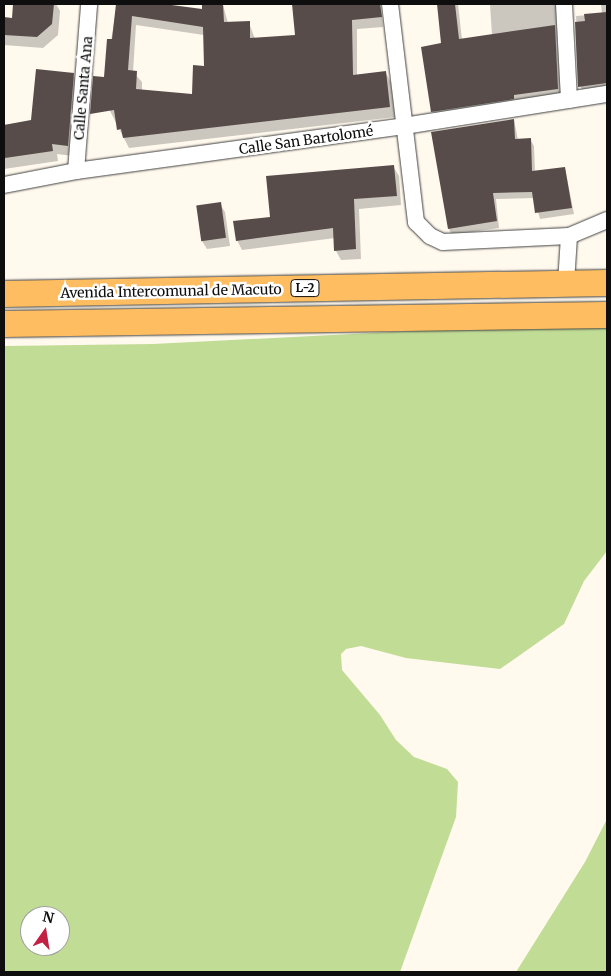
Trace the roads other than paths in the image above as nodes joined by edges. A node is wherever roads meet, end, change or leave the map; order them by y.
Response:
1 (90, 4) edge
2 (390, 4) edge
3 (564, 4) edge
4 (607, 94) edge
5 (570, 100) junction
6 (404, 126) junction
7 (76, 171) junction
8 (4, 185) edge
9 (607, 220) edge
10 (569, 236) junction
11 (566, 283) junction
12 (607, 283) edge
13 (4, 294) edge
14 (607, 315) edge
15 (4, 324) edge

1 - 7 street, Calle Santa Ana
2 - 6 street
3 - 5 street
4 - 5 street, Calle San Bartolomé
5 - 6 street, Calle San Bartolomé
6 - 7 street, Calle San Bartolomé
6 - 10 street
7 - 8 street, Calle San Bartolomé
9 - 10 street
10 - 11 street
11 - 12 main road, Avenida Intercomunal de Macuto / L-2
11 - 13 main road, Avenida Intercomunal de Macuto / L-2
14 - 15 main road, Avenida Intercomunal de Macuto / L-2

